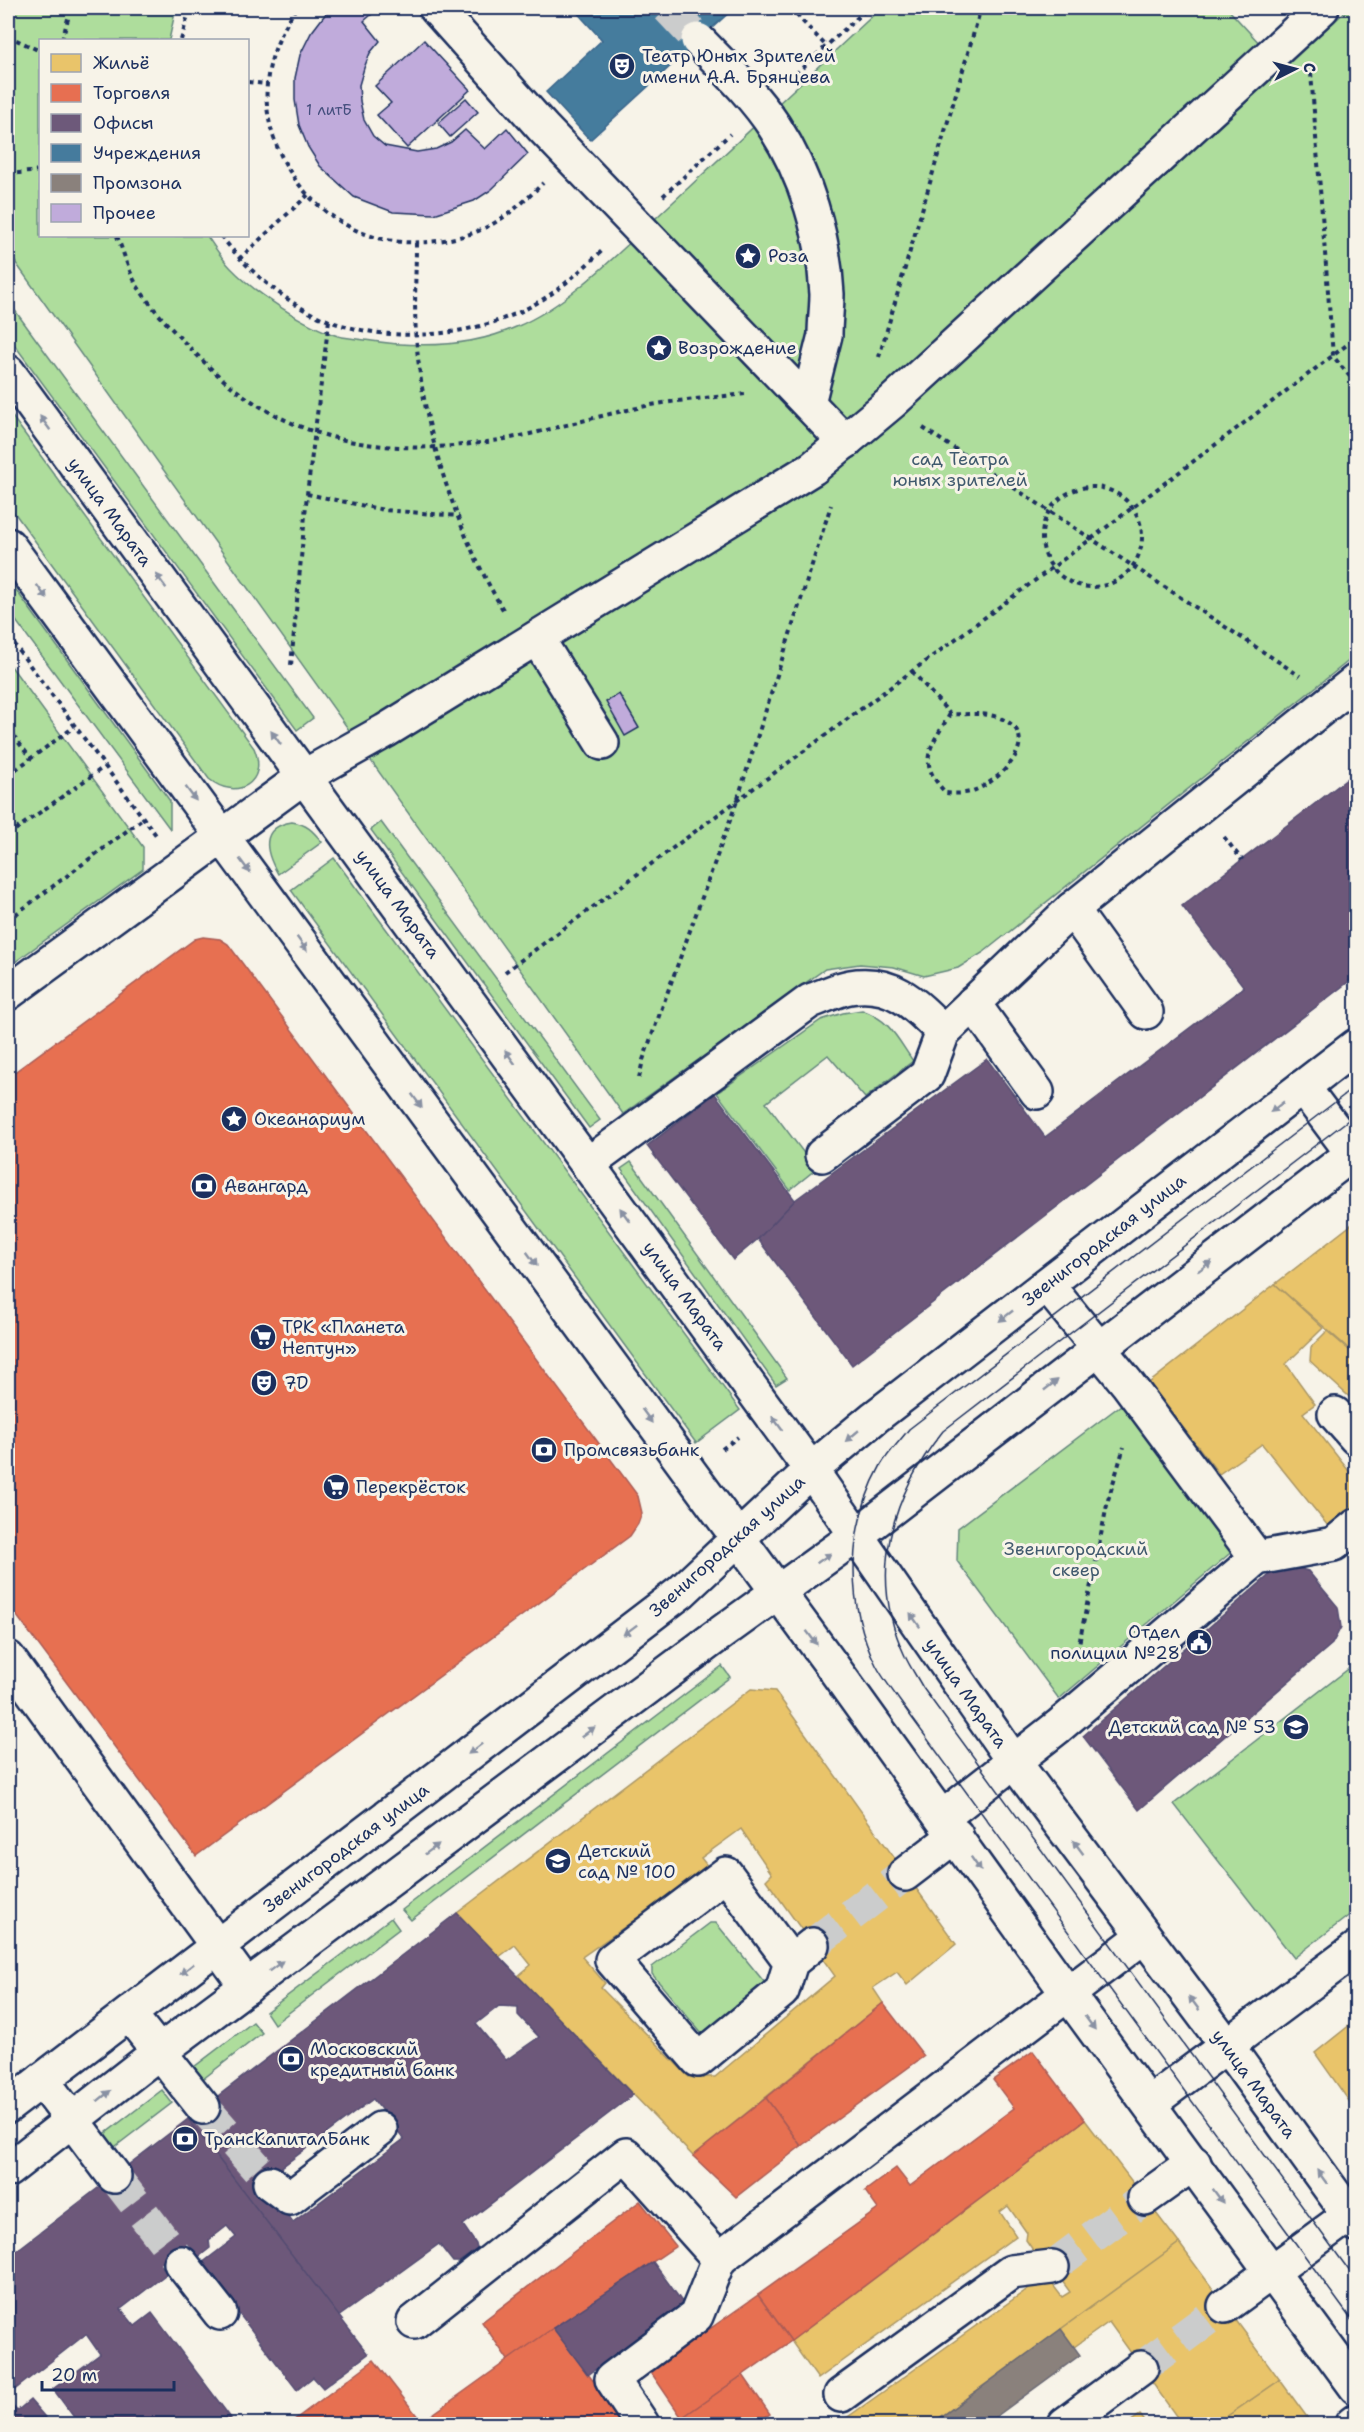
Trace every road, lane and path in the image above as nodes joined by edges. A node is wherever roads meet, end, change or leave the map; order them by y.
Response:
1 (71, 8) edge
2 (190, 8) edge
3 (296, 8) edge
4 (436, 8) edge
5 (790, 8) edge
6 (868, 8) edge
7 (981, 8) edge
8 (1322, 8) edge
9 (1298, 29) junction
10 (8, 36) edge
11 (62, 39) edge
12 (181, 39) edge
13 (698, 40) tunnel mouth
14 (826, 46) junction
15 (39, 51) edge
16 (249, 82) edge
17 (267, 84) junction
18 (782, 86) dead end
19 (738, 126) dead end
20 (570, 156) junction
21 (39, 171) edge
22 (8, 174) edge
23 (308, 195) junction
24 (633, 223) junction
25 (117, 237) edge
26 (222, 237) edge
27 (416, 243) junction
28 (239, 259) junction
29 (329, 320) junction
30 (416, 334) junction
31 (1356, 338) edge
32 (1333, 356) junction
33 (8, 372) edge
34 (1356, 384) edge
35 (801, 395) junction
36 (892, 402) junction
37 (314, 434) junction
38 (845, 442) junction
39 (437, 447) junction
40 (307, 494) junction
41 (1132, 507) junction
42 (1049, 511) junction
43 (459, 516) junction
44 (1091, 539) junction
45 (8, 545) edge
46 (1052, 567) junction
47 (1131, 567) junction
48 (8, 636) edge
49 (531, 641) junction
50 (291, 665) dead end
51 (912, 671) junction
52 (1356, 681) edge
53 (1330, 702) junction
54 (950, 714) junction
55 (74, 727) junction
56 (8, 728) edge
57 (602, 742) dead end
58 (31, 759) junction
59 (104, 767) junction
60 (8, 775) edge
61 (304, 776) junction
62 (737, 801) junction
63 (144, 818) junction
64 (8, 835) edge
65 (222, 836) junction
66 (158, 837) dead end
67 (1072, 909) junction
68 (8, 920) edge
69 (505, 972) dead end
70 (8, 993) edge
71 (973, 1003) junction
72 (1146, 1012) dead end
73 (943, 1032) junction
74 (1356, 1046) edge
75 (1303, 1087) junction
76 (1037, 1092) dead end
77 (625, 1137) junction
78 (1355, 1154) edge
79 (822, 1155) dead end
80 (588, 1164) junction
81 (1047, 1285) junction
82 (1098, 1348) junction
83 (1138, 1398) junction
84 (1335, 1414) dead end
85 (744, 1433) dead end
86 (1356, 1438) edge
87 (717, 1453) dead end
88 (811, 1470) junction
89 (1356, 1526) edge
90 (857, 1535) junction
91 (739, 1538) junction
92 (1257, 1558) junction
93 (777, 1592) junction
94 (1087, 1596) dead end
95 (8, 1658) edge
96 (1014, 1762) junction
97 (949, 1826) junction
98 (905, 1874) tunnel mouth
99 (1144, 1936) junction
100 (218, 1946) junction
101 (1356, 1949) edge
102 (802, 1953) joint
103 (247, 1987) junction
104 (1068, 1994) junction
105 (129, 2014) junction
106 (1227, 2046) junction
107 (159, 2052) junction
108 (42, 2080) junction
109 (1150, 2103) junction
110 (8, 2106) edge
111 (203, 2107) tunnel mouth
112 (73, 2121) junction
113 (380, 2129) dead end
114 (1194, 2163) junction
115 (8, 2170) edge
116 (114, 2176) tunnel mouth
117 (270, 2183) tunnel mouth
118 (1145, 2198) tunnel mouth
119 (1354, 2216) edge
120 (719, 2259) junction
121 (180, 2263) tunnel mouth
122 (1052, 2267) tunnel mouth
123 (1273, 2271) junction
124 (1225, 2306) tunnel mouth
125 (220, 2313) dead end
126 (414, 2322) dead end
127 (1141, 2368) tunnel mouth
128 (1356, 2386) edge
129 (841, 2395) dead end
130 (1356, 2421) edge
131 (642, 2424) edge
132 (1065, 2424) edge
133 (1352, 2424) edge

1 - 11 path
2 - 12 path
3 - 17 path
4 - 20 street
5 - 14 path
6 - 14 path
7 - 36 path
8 - 9 street
9 - 32 path
9 - 36 street
10 - 15 path
13 - 35 street, bridge
14 - 18 path
16 - 17 path
17 - 23 path
19 - 24 path
20 - 24 street
20 - 27 path
21 - 22 path
23 - 27 path
23 - 28 path
24 - 30 path
24 - 35 street
25 - 37 path
26 - 28 path
27 - 30 path
28 - 29 path
29 - 30 path
29 - 37 path
30 - 39 path
31 - 32 path
32 - 34 path
32 - 41 path
61 -> 33 street, улица Марата
35 - 38 street
35 - 39 path
36 - 38 street
36 - 42 path
37 - 39 path
37 - 40 path
38 - 49 street
38 - 62 path
39 - 43 path
40 - 43 path
40 - 50 path
41 - 42 path
41 - 44 path
41 - 47 path
42 - 44 path
42 - 46 path
43 - 49 path
44 - 46 path
44 - 47 path
45 -> 65 street
46 - 47 path
46 - 51 path
47 - 53 path
48 - 55 path
49 - 57 street
49 - 61 street
51 - 54 path
51 - 62 path
52 - 53 street
53 - 67 street
54 - 54 path
55 - 58 path
55 - 59 path
56 - 58 path
58 - 60 path
59 - 63 path
59 - 64 path
61 - 65 street
80 -> 61 street, улица Марата
62 - 69 path
62 - 77 path
63 - 66 path
63 - 68 path
65 - 70 street
65 -> 91 street
67 - 71 street
67 - 72 street
71 - 73 street
71 - 76 street
73 - 77 street
73 - 79 street
74 - 75 street, Звенигородская улица
75 - 78 street
75 -> 81 street, Звенигородская улица
77 - 80 street
82 -> 78 street
88 -> 80 street, улица Марата
81 - 82 street
81 -> 88 street, Звенигородская улица
82 - 83 street
90 -> 82 street
83 - 92 street
83 - 94 path
84 - 86 street
85 - 87 path
88 - 90 street, улица Марата
88 - 91 street, Звенигородская улица
89 - 92 street
93 -> 90 street
96 -> 90 street, улица Марата
91 - 93 street
91 -> 100 street, Звенигородская улица
92 - 96 street
93 -> 97 street
103 -> 93 street
95 - 100 street
96 - 97 street
99 -> 96 street, улица Марата
97 - 98 street
97 -> 104 street
99 - 104 street
106 -> 99 street, улица Марата
100 - 103 street
100 -> 105 street, Звенигородская улица
101 - 106 street
102 - 102 street
103 - 107 street
104 -> 109 street
104 - 120 street
105 - 107 street
105 - 108 street, Звенигородская улица
106 - 109 street
119 -> 106 street, улица Марата
107 - 111 street
112 -> 107 street
108 - 110 street, Звенигородская улица
108 - 112 street
109 - 114 street
112 - 115 street
112 - 116 street
113 - 117 street
114 - 118 street
114 -> 123 street
119 - 123 street
120 - 126 street
120 - 131 street
121 - 125 street
122 - 129 street
123 - 124 street
123 - 128 street
127 - 132 street
130 - 133 street

